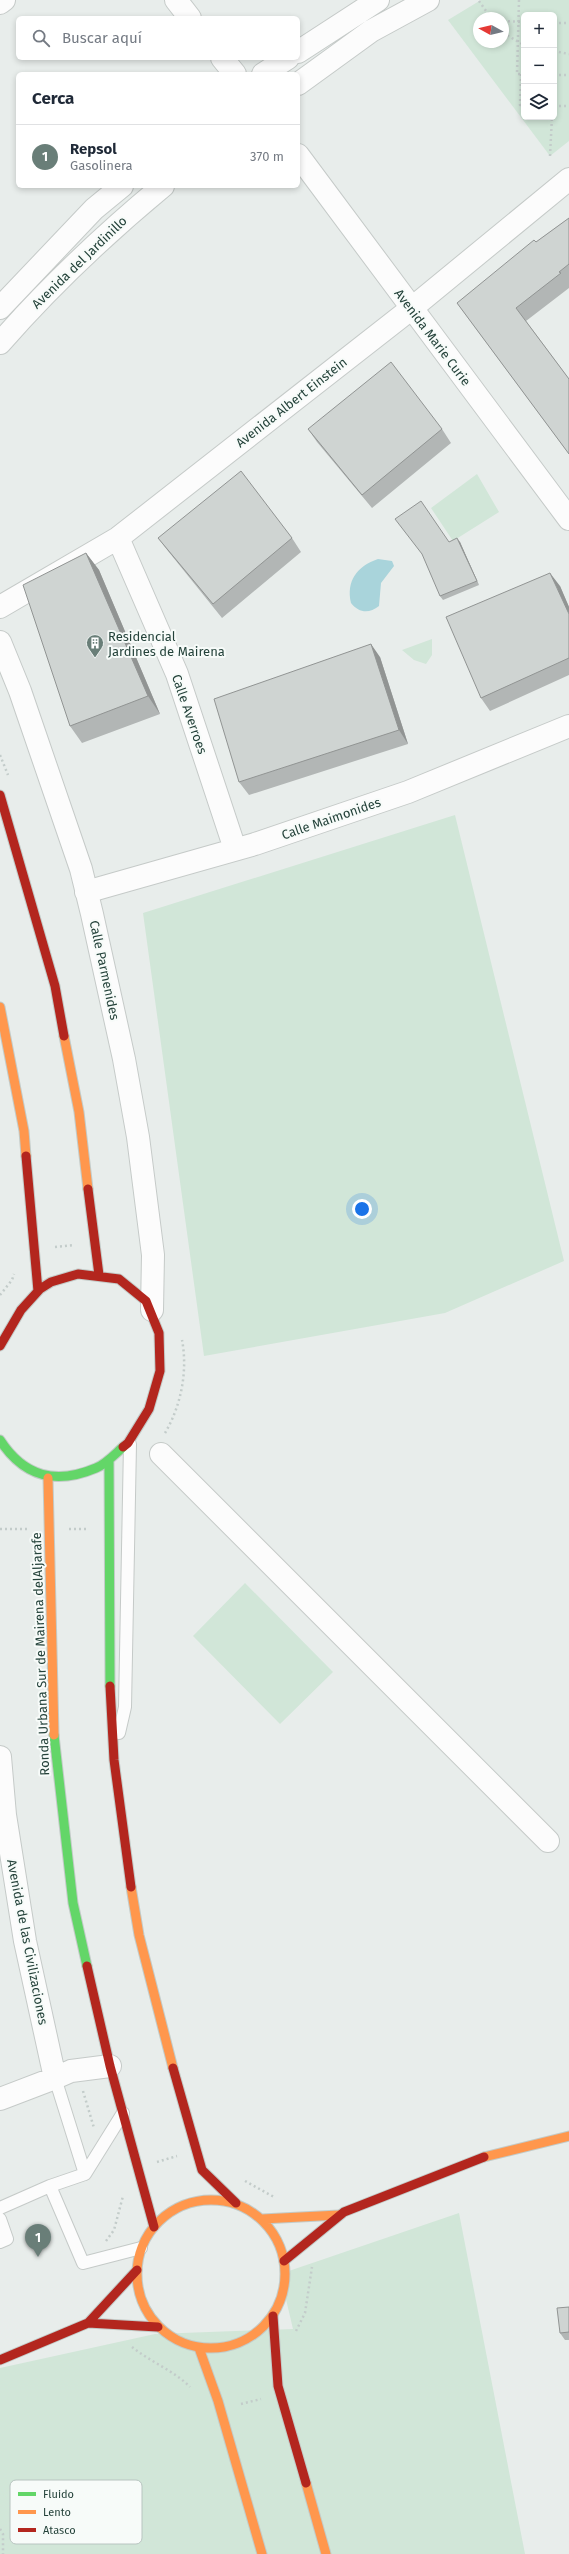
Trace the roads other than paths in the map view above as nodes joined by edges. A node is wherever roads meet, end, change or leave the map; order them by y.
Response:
1 (4, 0) edge
2 (176, 0) edge
3 (378, 0) edge
4 (428, 0) edge
5 (0, 3) edge
6 (188, 16) edge
7 (300, 51) edge
8 (224, 60) edge
9 (285, 60) edge
10 (233, 72) edge
11 (267, 72) edge
12 (300, 83) edge
13 (300, 158) edge
14 (569, 179) edge
15 (120, 188) edge
16 (162, 188) edge
17 (0, 308) edge
18 (412, 308) junction
19 (0, 343) edge
20 (569, 519) edge
21 (118, 538) junction
22 (0, 607) edge
23 (0, 642) edge
24 (569, 726) edge
25 (0, 795) edge
26 (236, 849) junction
27 (86, 892) junction
28 (0, 1007) edge
29 (99, 1275) junction
30 (38, 1291) junction
31 (152, 1310) junction
32 (0, 1346) edge
33 (0, 1442) edge
34 (130, 1444) junction
35 (162, 1445) road end
36 (109, 1462) junction
37 (48, 1478) junction
38 (0, 1757) edge
39 (114, 1760) junction
40 (2, 1816) edge
41 (548, 1841) dead end
42 (110, 2066) junction
43 (55, 2078) junction
44 (0, 2099) edge
45 (123, 2113) junction
46 (569, 2136) edge
47 (85, 2174) junction
48 (50, 2186) junction
49 (236, 2203) junction
50 (0, 2208) edge
51 (339, 2215) junction
52 (0, 2219) edge
53 (262, 2219) junction
54 (154, 2227) junction
55 (0, 2242) edge
56 (141, 2248) junction
57 (284, 2261) junction
58 (137, 2270) junction
59 (273, 2316) junction
60 (88, 2323) junction
61 (158, 2327) junction
62 (199, 2348) junction
63 (0, 2360) edge
64 (262, 2554) edge
65 (326, 2554) edge

1 - 5 street
2 - 6 street
3 - 7 street
4 - 12 street
8 - 10 street
9 - 11 street
13 - 18 street, Avenida Marie Curie
14 - 18 street, Avenida Albert Einstein
15 - 17 street, Avenida del Jardinillo
16 - 19 street, Avenida del Jardinillo
18 - 20 street, Avenida Marie Curie
18 - 21 street, Avenida Albert Einstein
21 - 22 street, Avenida Albert Einstein
21 - 26 street, Calle Averroes
23 - 27 street, Calle Parmenides
24 - 26 street, Calle Maimonides
25 - 29 street
26 - 27 street, Calle Maimonides
27 - 31 street, Calle Parmenides
28 - 30 street
29 - 30 street
29 - 31 street
30 - 32 street
31 - 34 street
33 - 37 street
34 - 36 street
34 - 39 lane
35 - 41 street
36 - 37 street
36 - 39 street
37 - 42 street, Ronda Urbana Sur de Mairena delAljarafe
38 - 40 street, Avenida de las Civilizaciones
39 - 49 street
40 - 43 street, Avenida de las Civilizaciones
42 - 43 street
42 - 45 street, Ronda Urbana Sur de Mairena delAljarafe
43 - 44 street
43 - 47 lane
45 - 47 lane
45 - 54 street, Ronda Urbana Sur de Mairena delAljarafe
46 - 51 street
47 - 48 lane
48 - 50 lane
48 - 56 lane
49 - 53 street
49 - 54 street
51 - 53 street
51 - 57 street
52 - 55 lane
53 - 57 street
54 - 56 street
56 - 58 street
57 - 59 street
58 - 60 street
58 - 61 street
59 - 62 street
59 - 65 street
60 - 61 street
60 - 63 street
61 - 62 street
62 - 64 street

